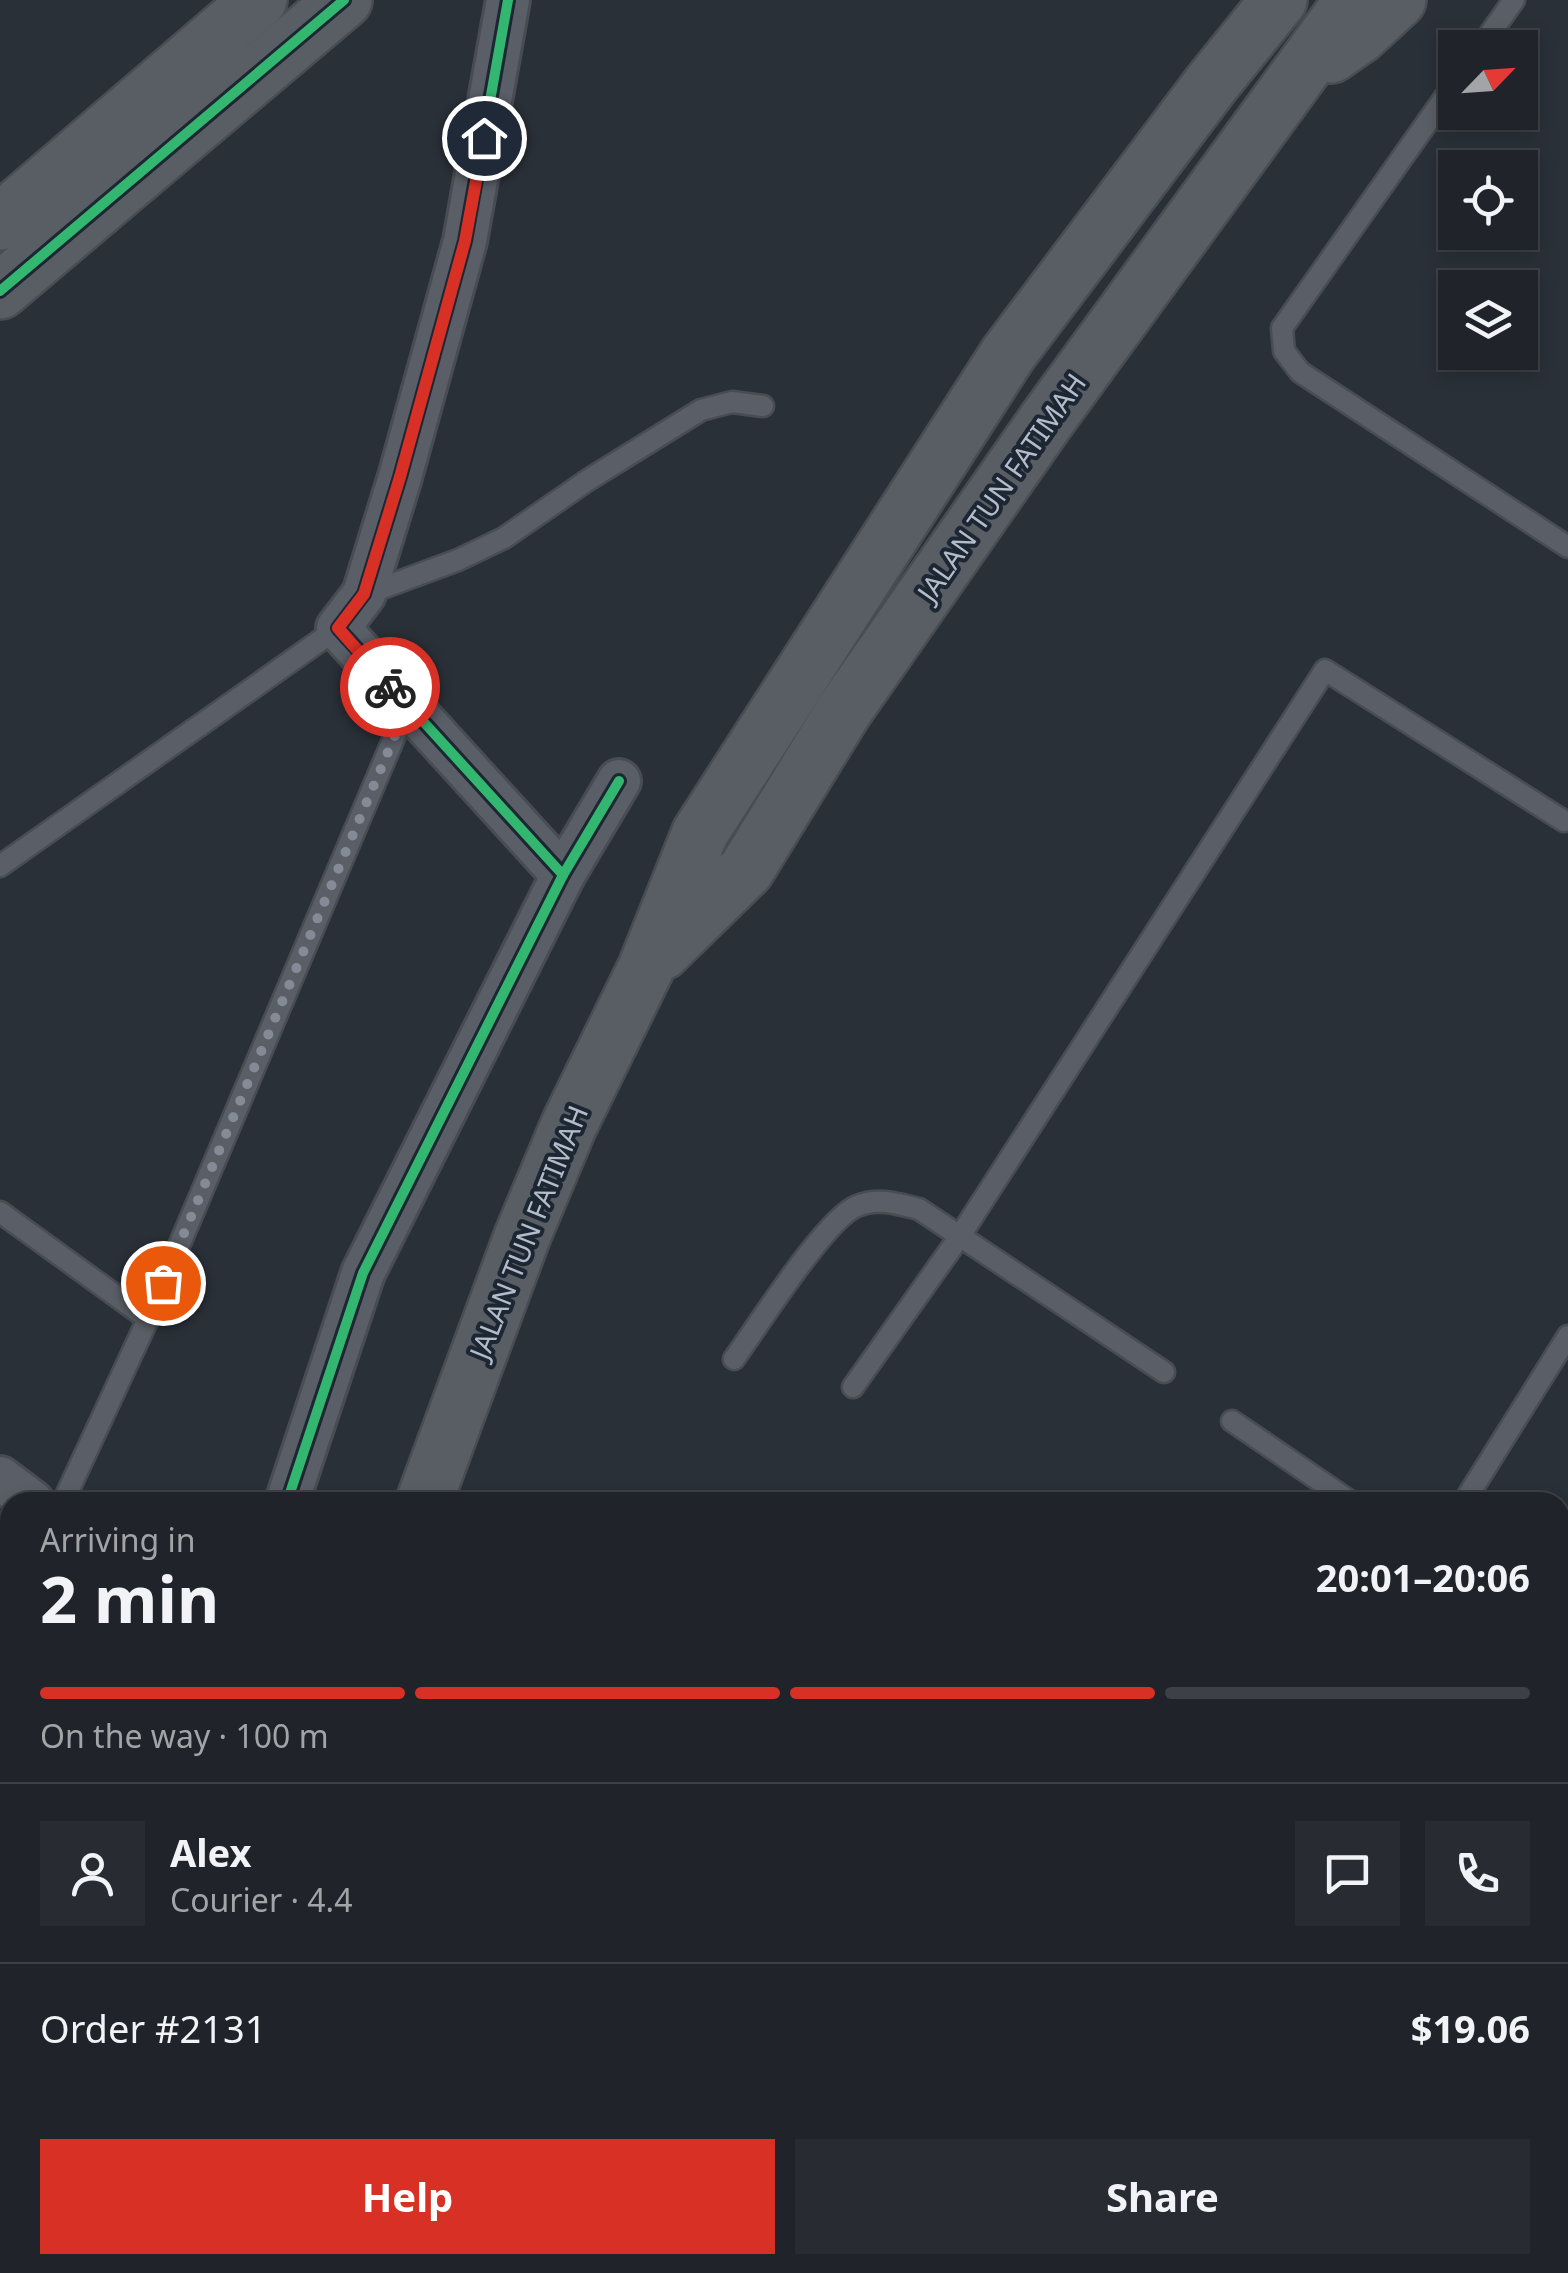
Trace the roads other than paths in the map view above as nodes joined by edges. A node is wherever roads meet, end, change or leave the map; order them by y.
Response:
1 (260, 0) edge
2 (344, 0) edge
3 (508, 0) edge
4 (1242, 0) edge
5 (1279, 0) edge
6 (1353, 0) edge
7 (1398, 0) edge
8 (1514, 0) edge
9 (1493, 30) edge
10 (1303, 71) junction
11 (1212, 83) junction
12 (1438, 107) edge
13 (0, 222) edge
14 (0, 291) edge
15 (762, 406) dead end
16 (1568, 546) edge
17 (364, 594) junction
18 (338, 628) junction
19 (407, 707) junction
20 (620, 781) dead end
21 (1564, 822) dead end
22 (0, 866) edge
23 (563, 875) junction
24 (646, 968) junction
25 (0, 1212) edge
26 (960, 1236) junction
27 (148, 1319) junction
28 (1568, 1336) edge
29 (734, 1359) dead end
30 (1164, 1372) dead end
31 (854, 1387) dead end
32 (1232, 1420) dead end
33 (68, 1492) edge
34 (290, 1492) edge
35 (428, 1492) edge
36 (1336, 1492) edge
37 (1470, 1492) edge

1 - 13 main road
2 - 14 main road
3 - 17 street
4 - 11 main road
5 - 11 main road, JALAN TUN FATIMAH
6 - 10 main road, JALAN TUN FATIMAH
7 - 10 main road
8 - 9 lane
10 - 24 main road, JALAN TUN FATIMAH
11 - 24 main road, JALAN TUN FATIMAH
12 - 16 lane
15 - 17 lane
17 - 18 street
18 - 19 street
18 - 22 lane
19 - 23 street
19 - 27 lane
20 - 23 street
21 - 26 lane
23 - 34 street
24 - 35 main road, JALAN TUN FATIMAH
25 - 27 lane
26 - 29 lane
26 - 30 lane
26 - 31 lane
27 - 33 lane
28 - 37 lane
32 - 36 lane

